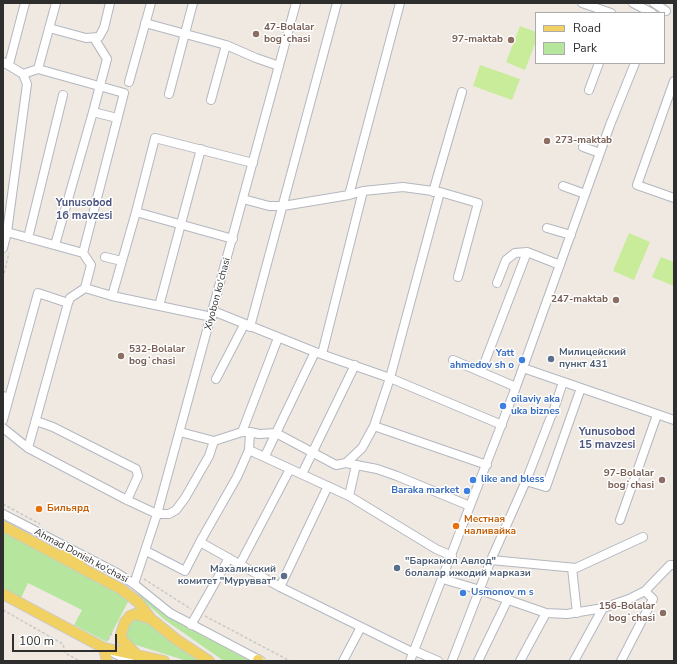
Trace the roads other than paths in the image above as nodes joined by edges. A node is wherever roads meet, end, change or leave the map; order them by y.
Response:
1 (25, 3) edge
2 (56, 3) edge
3 (110, 3) edge
4 (151, 3) edge
5 (193, 3) edge
6 (296, 3) edge
7 (337, 3) edge
8 (400, 3) edge
9 (582, 3) edge
10 (633, 3) edge
11 (654, 3) edge
12 (667, 11) edge
13 (608, 12) edge
14 (650, 12) edge
15 (145, 23) junction
16 (49, 28) junction
17 (184, 34) junction
18 (94, 38) junction
19 (226, 45) junction
20 (6, 62) edge
21 (599, 64) edge
22 (634, 64) edge
23 (279, 66) junction
24 (38, 69) junction
25 (24, 74) junction
26 (674, 81) edge
27 (129, 82) dead end
28 (100, 87) junction
29 (589, 90) dead end
30 (462, 92) dead end
31 (169, 94) dead end
32 (63, 95) dead end
33 (211, 100) dead end
34 (93, 112) junction
35 (117, 118) junction
36 (583, 147) dead end
37 (201, 149) junction
38 (600, 153) junction
39 (253, 163) junction
40 (563, 186) dead end
41 (363, 191) junction
42 (436, 192) junction
43 (585, 194) junction
44 (349, 195) junction
45 (674, 198) edge
46 (243, 199) junction
47 (283, 206) junction
48 (136, 212) junction
49 (181, 224) junction
50 (547, 228) dead end
51 (7, 232) junction
52 (571, 235) junction
53 (28, 238) junction
54 (233, 238) junction
55 (56, 245) junction
56 (5, 246) edge
57 (527, 252) junction
58 (83, 253) junction
59 (105, 257) dead end
60 (122, 261) junction
61 (560, 266) junction
62 (458, 277) dead end
63 (497, 283) dead end
64 (85, 288) junction
65 (112, 296) junction
66 (68, 303) junction
67 (159, 306) junction
68 (213, 314) junction
69 (247, 326) junction
70 (278, 338) junction
71 (319, 353) junction
72 (453, 360) dead end
73 (355, 365) junction
74 (523, 368) junction
75 (481, 372) junction
76 (390, 378) junction
77 (216, 379) dead end
78 (563, 382) junction
79 (516, 388) junction
80 (581, 388) junction
81 (6, 397) edge
82 (657, 415) junction
83 (3, 420) edge
84 (674, 420) edge
85 (36, 421) junction
86 (502, 425) junction
87 (374, 426) junction
88 (3, 428) edge
89 (180, 432) junction
90 (246, 432) junction
91 (276, 433) junction
92 (214, 441) junction
93 (28, 448) junction
94 (249, 450) junction
95 (312, 454) junction
96 (265, 456) junction
97 (346, 463) junction
98 (487, 465) junction
99 (356, 466) junction
100 (290, 469) junction
101 (302, 474) junction
102 (526, 481) junction
103 (328, 486) junction
104 (348, 496) junction
105 (126, 500) junction
106 (470, 506) junction
107 (3, 514) edge
108 (157, 514) junction
109 (620, 520) dead end
110 (3, 526) edge
111 (644, 537) dead end
112 (200, 542) junction
113 (146, 551) junction
114 (54, 553) junction
115 (452, 556) junction
116 (84, 558) junction
117 (229, 558) junction
118 (492, 560) junction
119 (240, 564) junction
120 (674, 565) edge
121 (572, 568) junction
122 (443, 579) junction
123 (134, 584) junction
124 (280, 587) junction
125 (480, 590) junction
126 (645, 592) junction
127 (3, 594) edge
128 (508, 599) junction
129 (603, 608) junction
130 (546, 613) junction
131 (577, 613) junction
132 (151, 619) junction
133 (191, 625) junction
134 (361, 627) junction
135 (108, 654) edge
136 (413, 655) edge
137 (125, 658) edge
138 (624, 660) edge
139 (164, 661) edge
140 (210, 661) edge
141 (259, 661) edge
142 (343, 661) edge
143 (438, 661) edge
144 (452, 661) edge
145 (478, 661) edge
146 (520, 661) edge
147 (574, 661) edge

1 - 20 street
2 - 16 street
3 - 18 street
4 - 15 street
5 - 17 street
6 - 23 street, Xiyobon ko'chasi
7 - 47 street
8 - 44 street
9 - 13 street
10 - 14 street
11 - 12 street
15 - 17 street
15 - 27 street
16 - 18 street
16 - 24 street
17 - 19 street
17 - 31 street
18 - 28 street
19 - 23 street
19 - 33 street
20 - 25 street
21 - 29 street
22 - 38 street
23 - 39 street, Xiyobon ko'chasi
24 - 25 street
24 - 28 street
25 - 51 street
26 - 45 street
28 - 34 street
28 - 35 street
30 - 42 street
32 - 53 street
34 - 35 street
34 - 55 street
35 - 58 street
36 - 38 street
37 - 39 street
37 - 48 street
37 - 49 street
38 - 43 street
39 - 46 street, Xiyobon ko'chasi
40 - 43 street
41 - 42 street
41 - 44 street
41 - 71 street
42 - 62 street
42 - 76 street
43 - 52 street
44 - 47 street
46 - 47 street
46 - 54 street, Xiyobon ko'chasi
47 - 69 street
48 - 49 street
48 - 60 street
49 - 54 street
49 - 67 street
50 - 52 street
51 - 53 street
51 - 56 street
52 - 61 street
53 - 55 street
54 - 68 street, Xiyobon ko'chasi
55 - 58 street
57 - 61 street
57 - 63 street
57 - 75 street
58 - 64 street
59 - 60 street
60 - 65 street
61 - 74 street
64 - 65 street
64 - 66 street
65 - 67 street
66 - 81 street
66 - 85 street
67 - 68 street
68 - 69 street
68 - 89 street, Xiyobon ko'chasi
69 - 70 street
69 - 77 street
70 - 71 street
70 - 90 street
71 - 73 street
71 - 91 street
72 - 75 street
73 - 76 street
73 - 95 street
74 - 78 street
74 - 79 street
75 - 79 street
76 - 86 street
76 - 87 street
78 - 80 street
78 - 102 street
79 - 86 street
80 - 82 street
80 - 102 street
81 - 83 street
82 - 84 street
82 - 109 street
85 - 93 street
85 - 105 street
86 - 98 street
87 - 97 street
87 - 98 street
88 - 93 street
89 - 92 street
89 - 108 street, Xiyobon ko'chasi
90 - 91 street
90 - 92 street
90 - 94 street
91 - 95 street
91 - 96 street
92 - 108 street
93 - 105 street
94 - 96 street
94 - 112 street
95 - 97 street
95 - 101 street
96 - 100 street
97 - 99 street
98 - 106 street
99 - 104 street
99 - 106 street
100 - 101 street
100 - 119 street
101 - 103 street
102 - 118 street
103 - 104 street
103 - 124 street
104 - 115 street
105 - 108 street
106 - 115 street
107 - 116 street, Ahmad Donish ko'chasi
108 - 113 street, Xiyobon ko'chasi
110 - 114 main road, Ahmad Donish ko'chasi
111 - 121 street
112 - 113 street
112 - 117 street
113 - 123 street, Xiyobon ko'chasi
114 - 116 main road
114 - 132 main road, Ahmad Donish ko'chasi
115 - 122 street
116 - 123 street, Ahmad Donish ko'chasi
117 - 119 street
117 - 133 street
118 - 121 street
118 - 125 street
119 - 124 street
120 - 126 street
121 - 131 street
122 - 125 street
122 - 136 street
123 - 133 street, Ahmad Donish ko'chasi
124 - 134 street
125 - 128 street
125 - 144 street
126 - 129 street
126 - 138 street
127 - 135 main road, Ahmad Donish ko'chasi
128 - 130 street
128 - 145 street
129 - 131 street
129 - 147 street
130 - 131 street
130 - 146 street
132 - 137 main road, Ahmad Donish ko'chasi
132 - 140 main road, Ahmad Donish ko'chasi
133 - 141 street, Ahmad Donish ko'chasi
134 - 136 street
134 - 142 street
135 - 137 main road, Ahmad Donish ko'chasi
135 - 137 street
136 - 143 street
137 - 139 main road, Ahmad Donish ko'chasi

